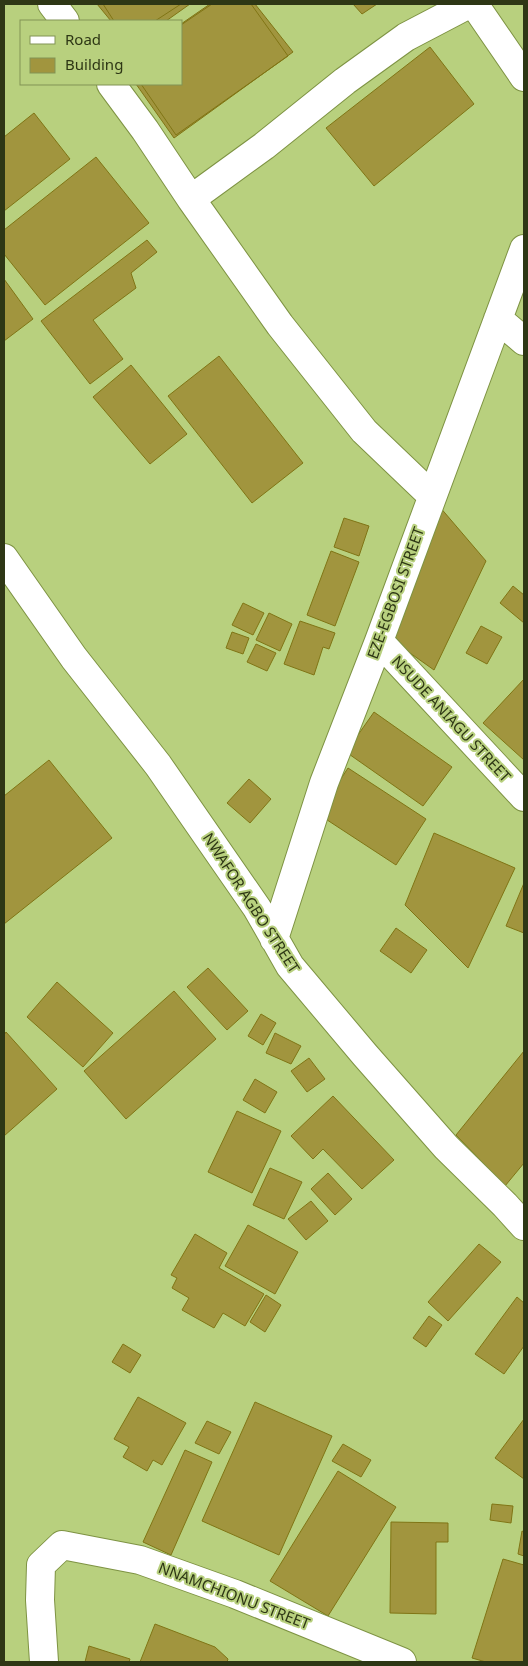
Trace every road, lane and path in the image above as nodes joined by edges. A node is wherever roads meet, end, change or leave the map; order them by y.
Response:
1 (52, 4) edge
2 (469, 4) edge
3 (474, 4) edge
4 (64, 20) edge
5 (524, 77) edge
6 (112, 85) edge
7 (191, 200) junction
8 (524, 249) edge
9 (498, 318) junction
10 (524, 341) edge
11 (432, 496) junction
12 (4, 558) edge
13 (379, 641) junction
14 (524, 797) edge
15 (274, 939) junction
16 (524, 1226) edge
17 (44, 1662) edge
18 (402, 1662) edge

1 - 4 street
2 - 7 street
3 - 5 street
6 - 7 street
7 - 11 street
8 - 9 street, EZE-EGBOSI STREET
9 - 10 street
9 - 11 street, EZE-EGBOSI STREET
11 - 13 street, EZE-EGBOSI STREET
12 - 15 street, NWAFOR AGBO STREET
13 - 14 street, NSUDE ANIAGU STREET
13 - 15 street, EZE-EGBOSI STREET
15 - 16 street, NWAFOR AGBO STREET
17 - 18 street, NNAMCHIONU STREET

